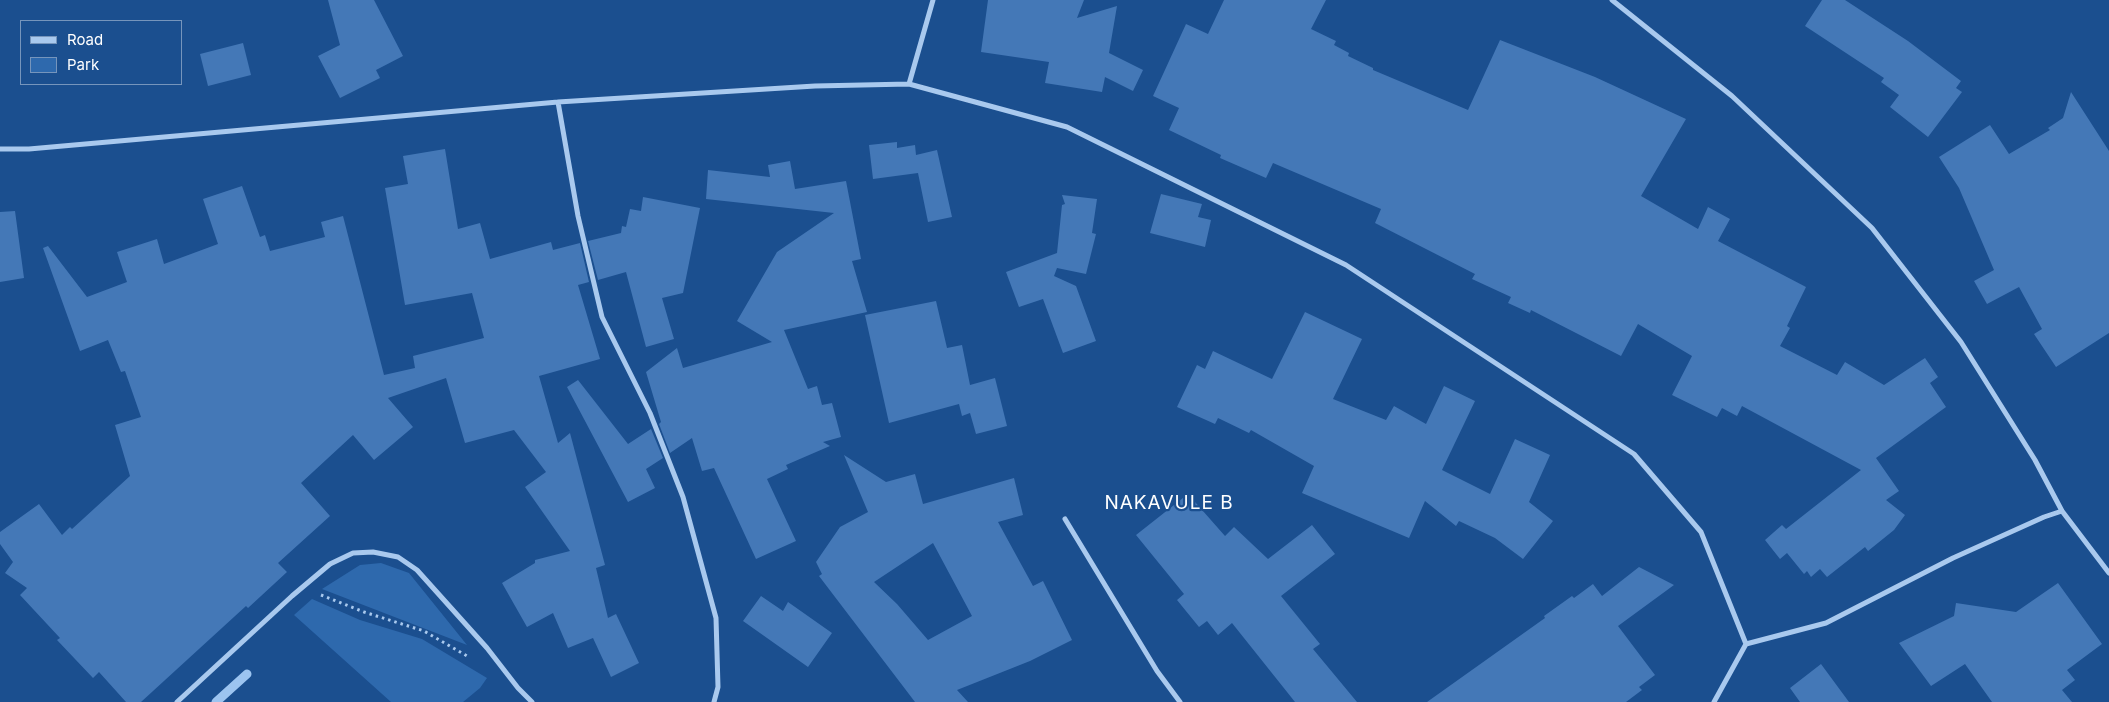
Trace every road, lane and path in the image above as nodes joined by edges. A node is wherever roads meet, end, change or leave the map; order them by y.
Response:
1 (933, 0) edge
2 (1612, 0) edge
3 (909, 84) junction
4 (558, 102) junction
5 (0, 149) edge
6 (2062, 511) junction
7 (1065, 519) dead end
8 (2109, 573) edge
9 (292, 596) junction
10 (1746, 644) junction
11 (473, 659) dead end
12 (177, 702) edge
13 (532, 702) edge
14 (714, 702) edge
15 (1180, 702) edge
16 (1714, 702) edge

1 - 3 street
2 - 6 street
3 - 4 street
3 - 10 street
4 - 5 street
4 - 14 street
6 - 8 street
6 - 10 street
7 - 15 street
9 - 11 path
9 - 12 street
9 - 13 street
10 - 16 street

